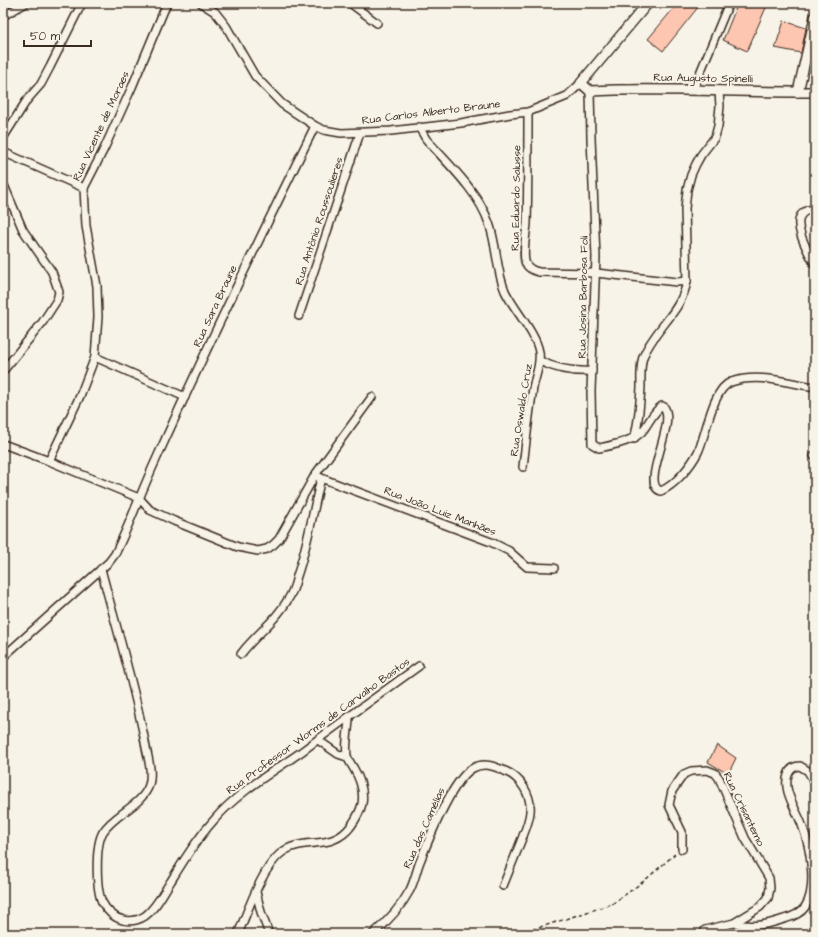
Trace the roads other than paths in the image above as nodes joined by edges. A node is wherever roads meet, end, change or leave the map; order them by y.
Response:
1 (26, 3) edge
2 (82, 3) edge
3 (167, 3) edge
4 (201, 3) edge
5 (350, 3) edge
6 (648, 3) edge
7 (729, 3) edge
8 (3, 16) edge
9 (377, 23) dead end
10 (814, 23) edge
11 (581, 82) junction
12 (693, 90) junction
13 (590, 91) junction
14 (719, 91) junction
15 (798, 92) junction
16 (815, 92) edge
17 (528, 112) junction
18 (315, 126) junction
19 (419, 127) junction
20 (360, 133) junction
21 (3, 138) edge
22 (3, 152) edge
23 (3, 183) edge
24 (84, 188) junction
25 (815, 209) edge
26 (815, 265) edge
27 (596, 273) junction
28 (687, 281) junction
29 (299, 316) dead end
30 (95, 357) junction
31 (540, 361) junction
32 (3, 371) edge
33 (592, 372) junction
34 (815, 387) edge
35 (185, 397) junction
36 (372, 397) dead end
37 (634, 439) junction
38 (3, 444) edge
39 (48, 461) junction
40 (523, 467) dead end
41 (318, 476) junction
42 (139, 498) junction
43 (554, 568) dead end
44 (101, 569) junction
45 (241, 654) dead end
46 (3, 658) edge
47 (419, 666) dead end
48 (349, 716) junction
49 (318, 740) junction
50 (347, 757) junction
51 (815, 784) edge
52 (682, 849) road end
53 (503, 886) dead end
54 (256, 892) junction
55 (734, 923) junction
56 (706, 930) dead end
57 (238, 934) edge
58 (269, 934) edge
59 (373, 934) edge

1 - 8 street
2 - 21 street
3 - 24 street, Rua Vicente de Moraes
4 - 18 street, Rua Carlos Alberto Braune
5 - 9 street
6 - 11 street
7 - 12 street
10 - 15 street
11 - 13 street
11 - 17 street, Rua Carlos Alberto Braune
12 - 13 street, Rua Augusto Spinelli
12 - 14 street, Rua Augusto Spinelli
13 - 27 street, Rua Josina Barbosa Foli
14 - 15 street, Rua Augusto Spinelli
14 - 28 street
15 - 16 street, Rua Augusto Spinelli
17 - 19 street, Rua Carlos Alberto Braune
17 - 27 street, Rua Eduardo Salusse
18 - 20 street, Rua Carlos Alberto Braune
18 - 35 street, Rua Sara Braune
19 - 20 street, Rua Carlos Alberto Braune
19 - 31 street, Rua Oswaldo Cruz
20 - 29 street, Rua Antônio Roussoulieres
22 - 24 street
23 - 32 street
24 - 30 street, Rua Vicente de Moraes
25 - 26 street
27 - 28 street, Rua Eduardo Salusse
27 - 33 street, Rua Josina Barbosa Foli
28 - 37 street
30 - 35 street
30 - 39 street, Rua Vicente de Moraes
31 - 33 street
31 - 40 street, Rua Oswaldo Cruz
33 - 37 street, Rua Josina Barbosa Foli
34 - 37 street
35 - 42 street, Rua Sara Braune
36 - 41 street
38 - 39 street
39 - 42 street
41 - 42 street
41 - 43 street, Rua João Luiz Manhães
41 - 45 street
42 - 44 street, Rua Sara Braune
44 - 46 street, Rua Sara Braune
44 - 49 street, Rua Professor Worms de Carvalho Bastos
47 - 48 street, Rua Professor Worms de Carvalho Bastos
48 - 49 street, Rua Professor Worms de Carvalho Bastos
48 - 50 street
49 - 50 street
50 - 54 street
51 - 55 street
52 - 55 street, Rua Crisantemo
53 - 59 street, Rua das Camélias
54 - 57 street
54 - 58 street
55 - 56 street

